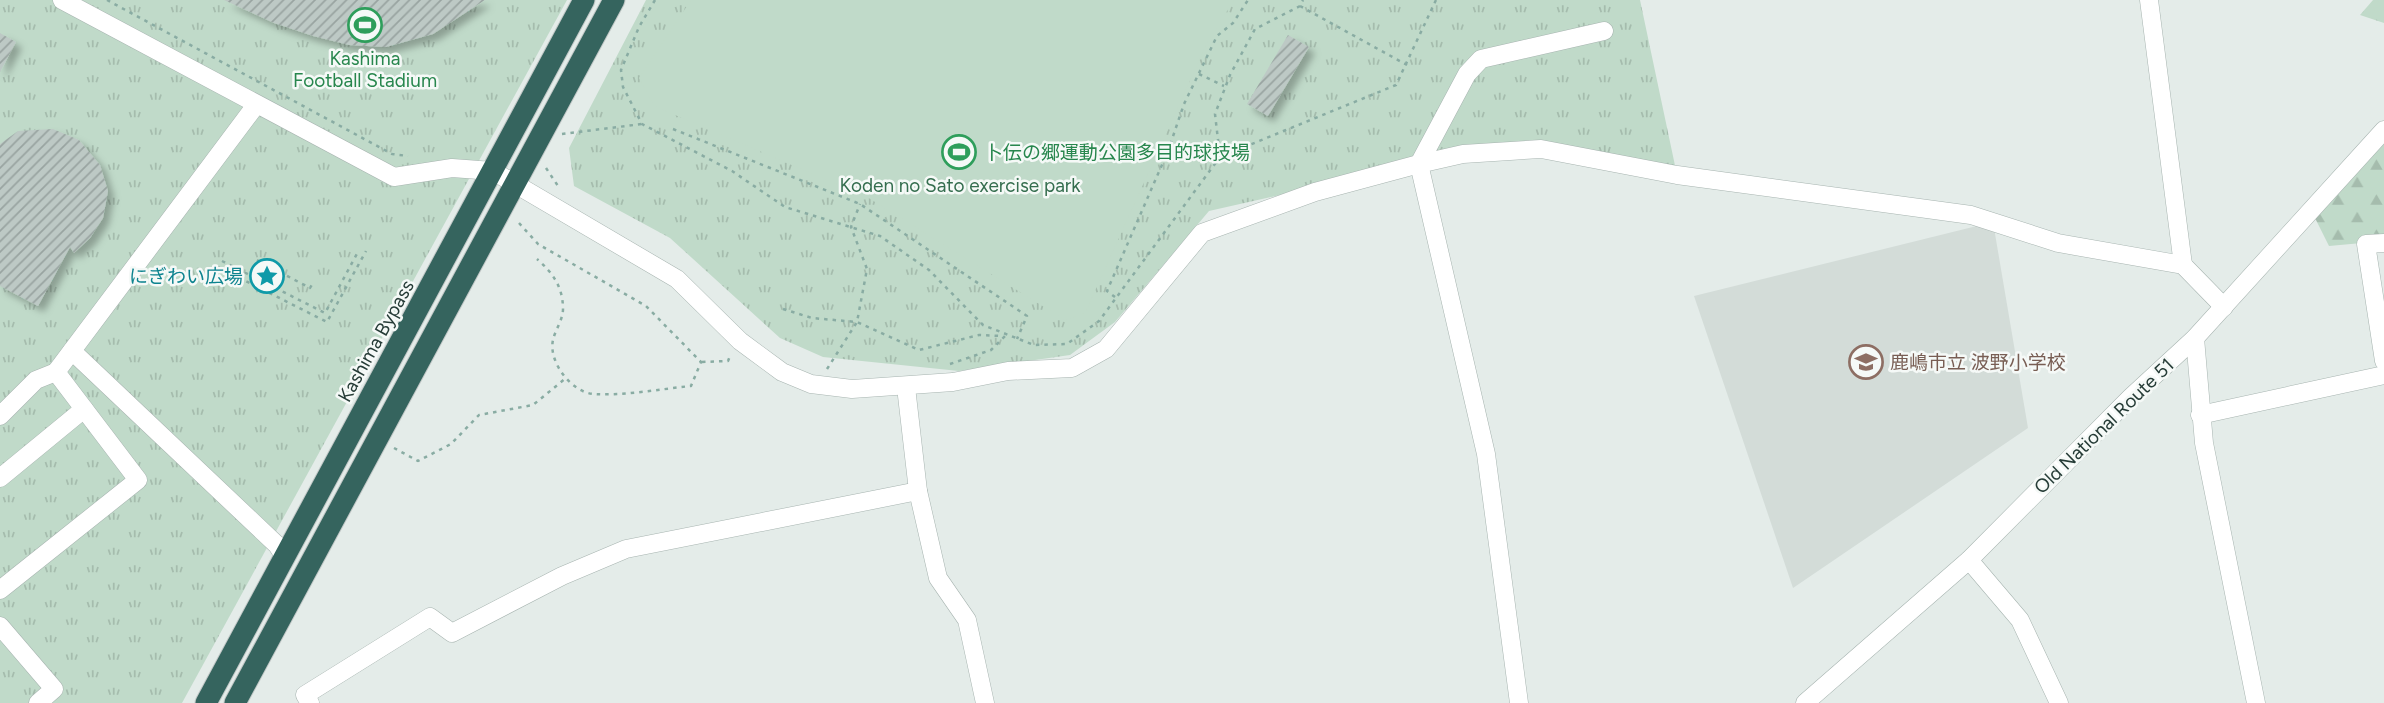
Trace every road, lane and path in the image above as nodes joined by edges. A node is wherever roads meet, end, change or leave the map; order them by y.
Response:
1 (62, 0) edge
2 (107, 0) edge
3 (584, 0) edge
4 (614, 0) edge
5 (655, 0) edge
6 (1248, 0) edge
7 (1303, 0) edge
8 (1436, 0) edge
9 (2149, 0) edge
10 (1300, 6) junction
11 (1604, 31) dead end
12 (1408, 65) junction
13 (1199, 74) junction
14 (1226, 86) junction
15 (256, 104) junction
16 (567, 122) dead end
17 (642, 124) junction
18 (673, 129) dead end
19 (2384, 130) edge
20 (561, 134) junction
21 (557, 144) dead end
22 (420, 154) dead end
23 (1220, 157) junction
24 (549, 161) dead end
25 (1419, 164) junction
26 (493, 171) junction
27 (515, 182) junction
28 (560, 188) dead end
29 (860, 204) junction
30 (519, 223) dead end
31 (851, 227) junction
32 (2384, 243) edge
33 (359, 250) dead end
34 (366, 251) dead end
35 (537, 259) dead end
36 (257, 260) dead end
37 (222, 261) dead end
38 (2183, 265) junction
39 (216, 266) dead end
40 (313, 281) dead end
41 (1115, 297) junction
42 (2224, 307) junction
43 (783, 309) dead end
44 (857, 322) junction
45 (1005, 336) junction
46 (2195, 338) junction
47 (1017, 340) junction
48 (733, 349) dead end
49 (72, 351) junction
50 (2384, 361) edge
51 (701, 362) junction
52 (816, 366) dead end
53 (940, 367) dead end
54 (827, 369) junction
55 (839, 370) dead end
56 (56, 372) junction
57 (2384, 375) edge
58 (566, 378) junction
59 (906, 387) junction
60 (84, 408) junction
61 (2200, 415) junction
62 (0, 416) edge
63 (390, 446) dead end
64 (0, 478) edge
65 (918, 491) junction
66 (285, 556) junction
67 (1969, 560) junction
68 (0, 590) edge
69 (0, 626) edge
70 (38, 703) edge
71 (206, 703) edge
72 (235, 703) edge
73 (310, 703) edge
74 (985, 703) edge
75 (1519, 703) edge
76 (1805, 703) edge
77 (2059, 703) edge
78 (2256, 703) edge

1 - 15 street
2 - 22 path
3 - 26 highway, Kashima Bypass
4 - 27 highway
5 - 17 path
6 - 13 path
7 - 10 path
8 - 12 path
9 - 38 street
10 - 12 path
10 - 14 path
11 - 25 street
12 - 23 path
13 - 14 path
13 - 41 path
14 - 23 path
15 - 26 street
15 - 49 street
16 - 20 path
17 - 20 path
17 - 31 path
18 - 29 path
19 - 42 street, Old National Route 51
20 - 21 path
23 - 41 path
24 - 28 path
25 - 38 street
25 - 59 street
25 - 75 street
26 - 27 street
26 - 66 highway, Kashima Bypass
27 - 59 street
27 - 72 highway
29 - 31 path
29 - 47 path
30 - 51 path
31 - 44 path
31 - 45 path
32 - 50 street
33 - 37 path
34 - 39 path
35 - 58 path
36 - 40 path
38 - 42 street
41 - 47 path
42 - 46 street, Old National Route 51
43 - 44 path
44 - 45 path
44 - 54 path
45 - 47 path
45 - 53 path
46 - 61 street
46 - 67 street, Old National Route 51
48 - 51 path
49 - 56 street
49 - 66 street
51 - 58 path
52 - 54 path
54 - 55 path
56 - 60 street
56 - 62 street
57 - 61 street
58 - 63 path
59 - 65 street
60 - 64 street
60 - 68 street
61 - 78 street
65 - 73 street
65 - 74 street
66 - 71 highway, Kashima Bypass
67 - 76 street, Old National Route 51
67 - 77 street
69 - 70 street

